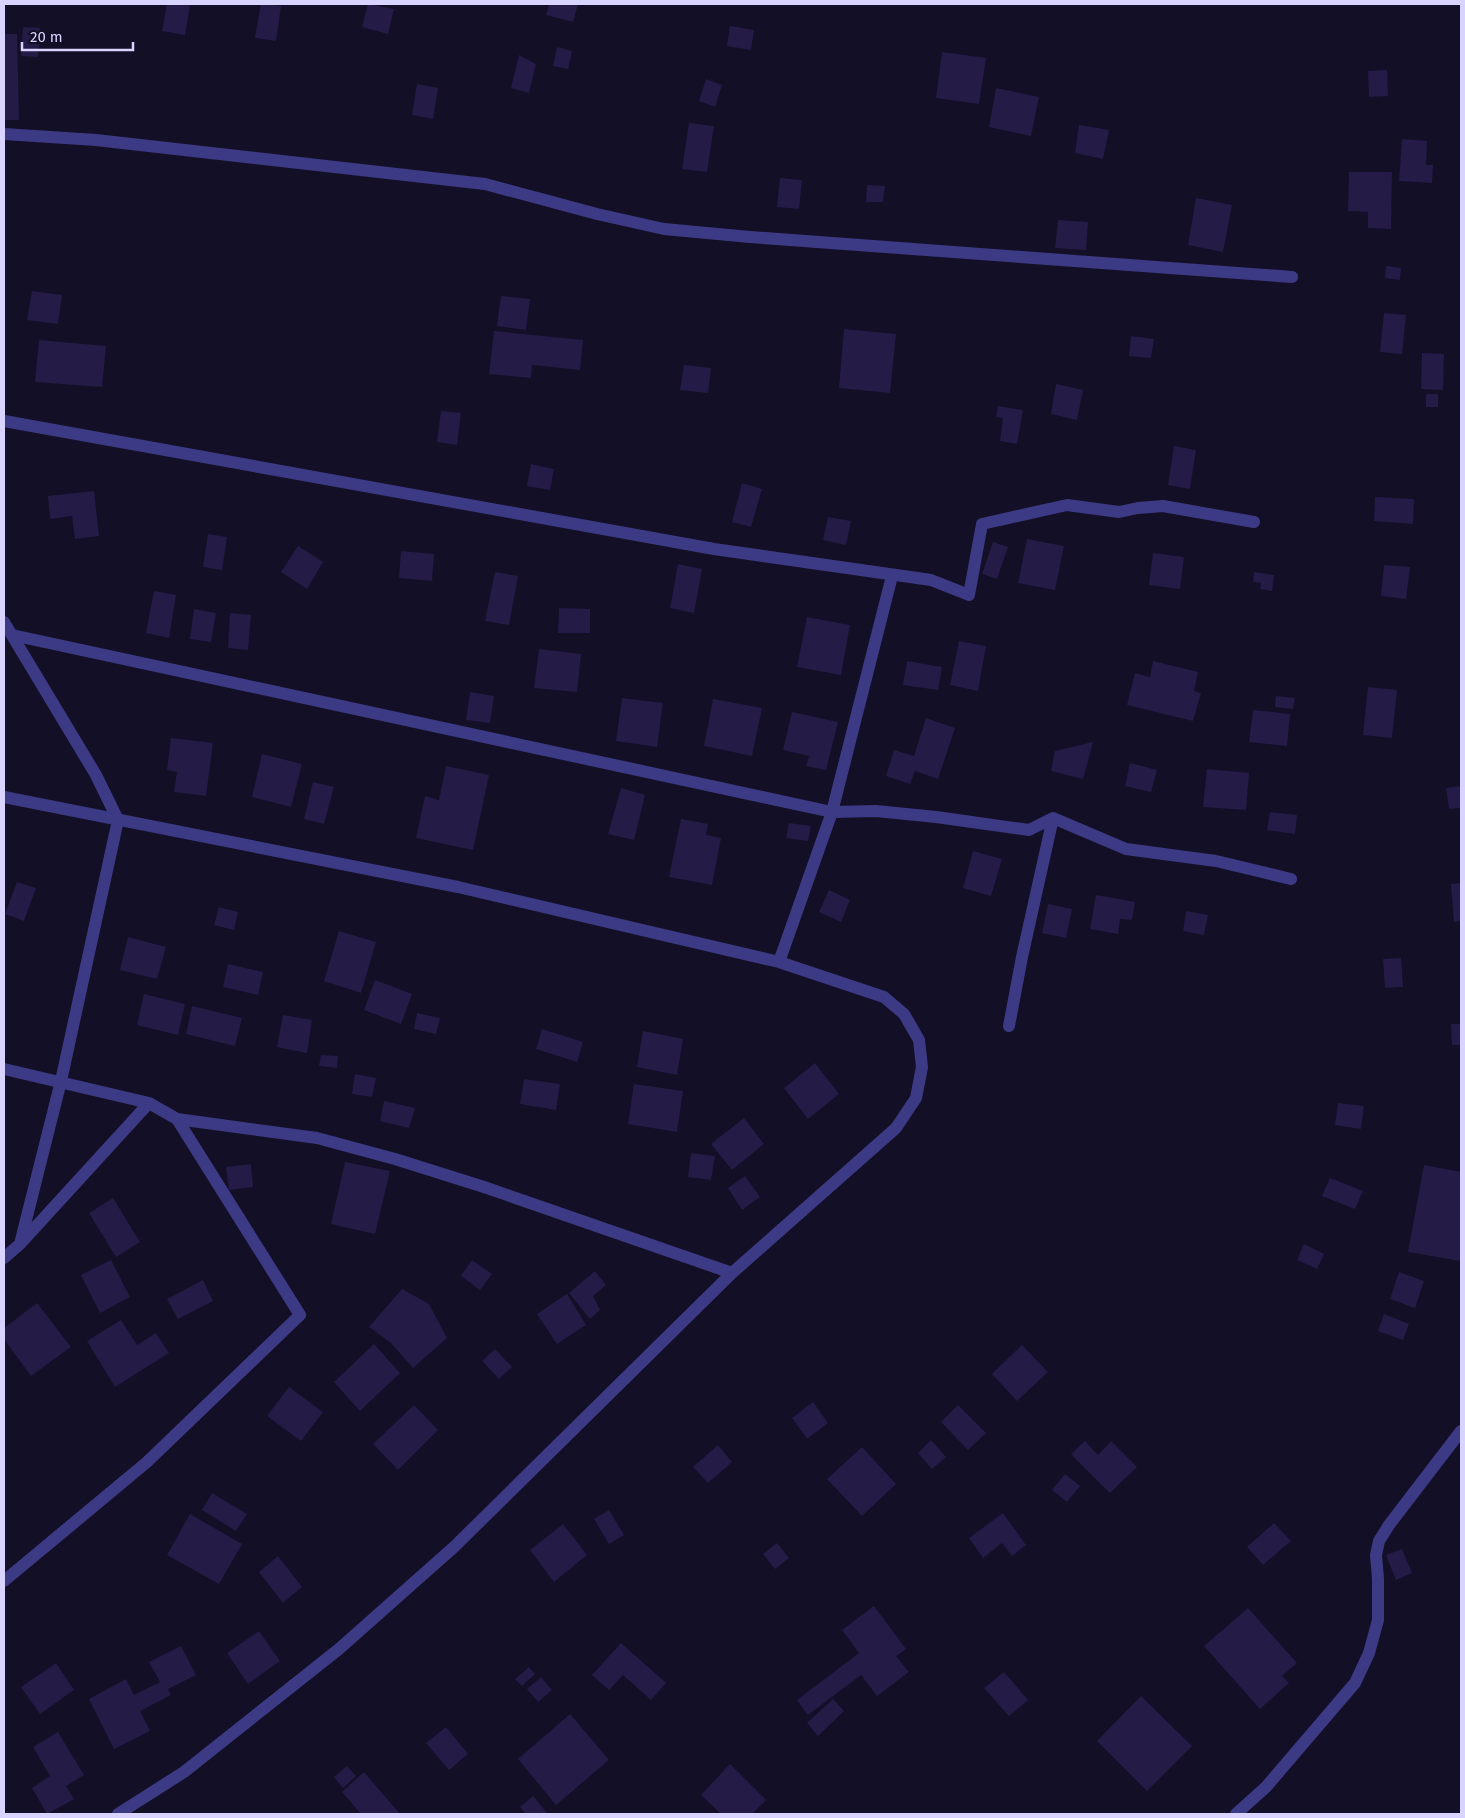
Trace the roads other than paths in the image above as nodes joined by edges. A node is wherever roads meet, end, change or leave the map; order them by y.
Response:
1 (4, 134) edge
2 (1292, 278) dead end
3 (4, 422) edge
4 (1254, 522) dead end
5 (892, 576) junction
6 (4, 622) edge
7 (12, 635) junction
8 (4, 797) edge
9 (832, 812) junction
10 (1053, 818) junction
11 (118, 820) junction
12 (1291, 879) dead end
13 (779, 962) junction
14 (1010, 1026) dead end
15 (4, 1069) edge
16 (61, 1081) junction
17 (149, 1103) junction
18 (177, 1119) junction
19 (20, 1244) junction
20 (4, 1258) edge
21 (732, 1273) junction
22 (1461, 1431) edge
23 (4, 1581) edge
24 (118, 1814) edge
25 (1236, 1814) edge

1 - 2 street
3 - 5 street
4 - 5 street
5 - 9 street
6 - 7 street
7 - 9 street
7 - 11 street
8 - 11 street
9 - 10 street
9 - 13 street
10 - 12 street
10 - 14 street
11 - 13 street
11 - 16 street
13 - 21 street
15 - 16 street
16 - 17 street
16 - 19 street
17 - 18 street
17 - 19 street
18 - 21 street
18 - 23 street
19 - 20 street
21 - 24 street
22 - 25 street

